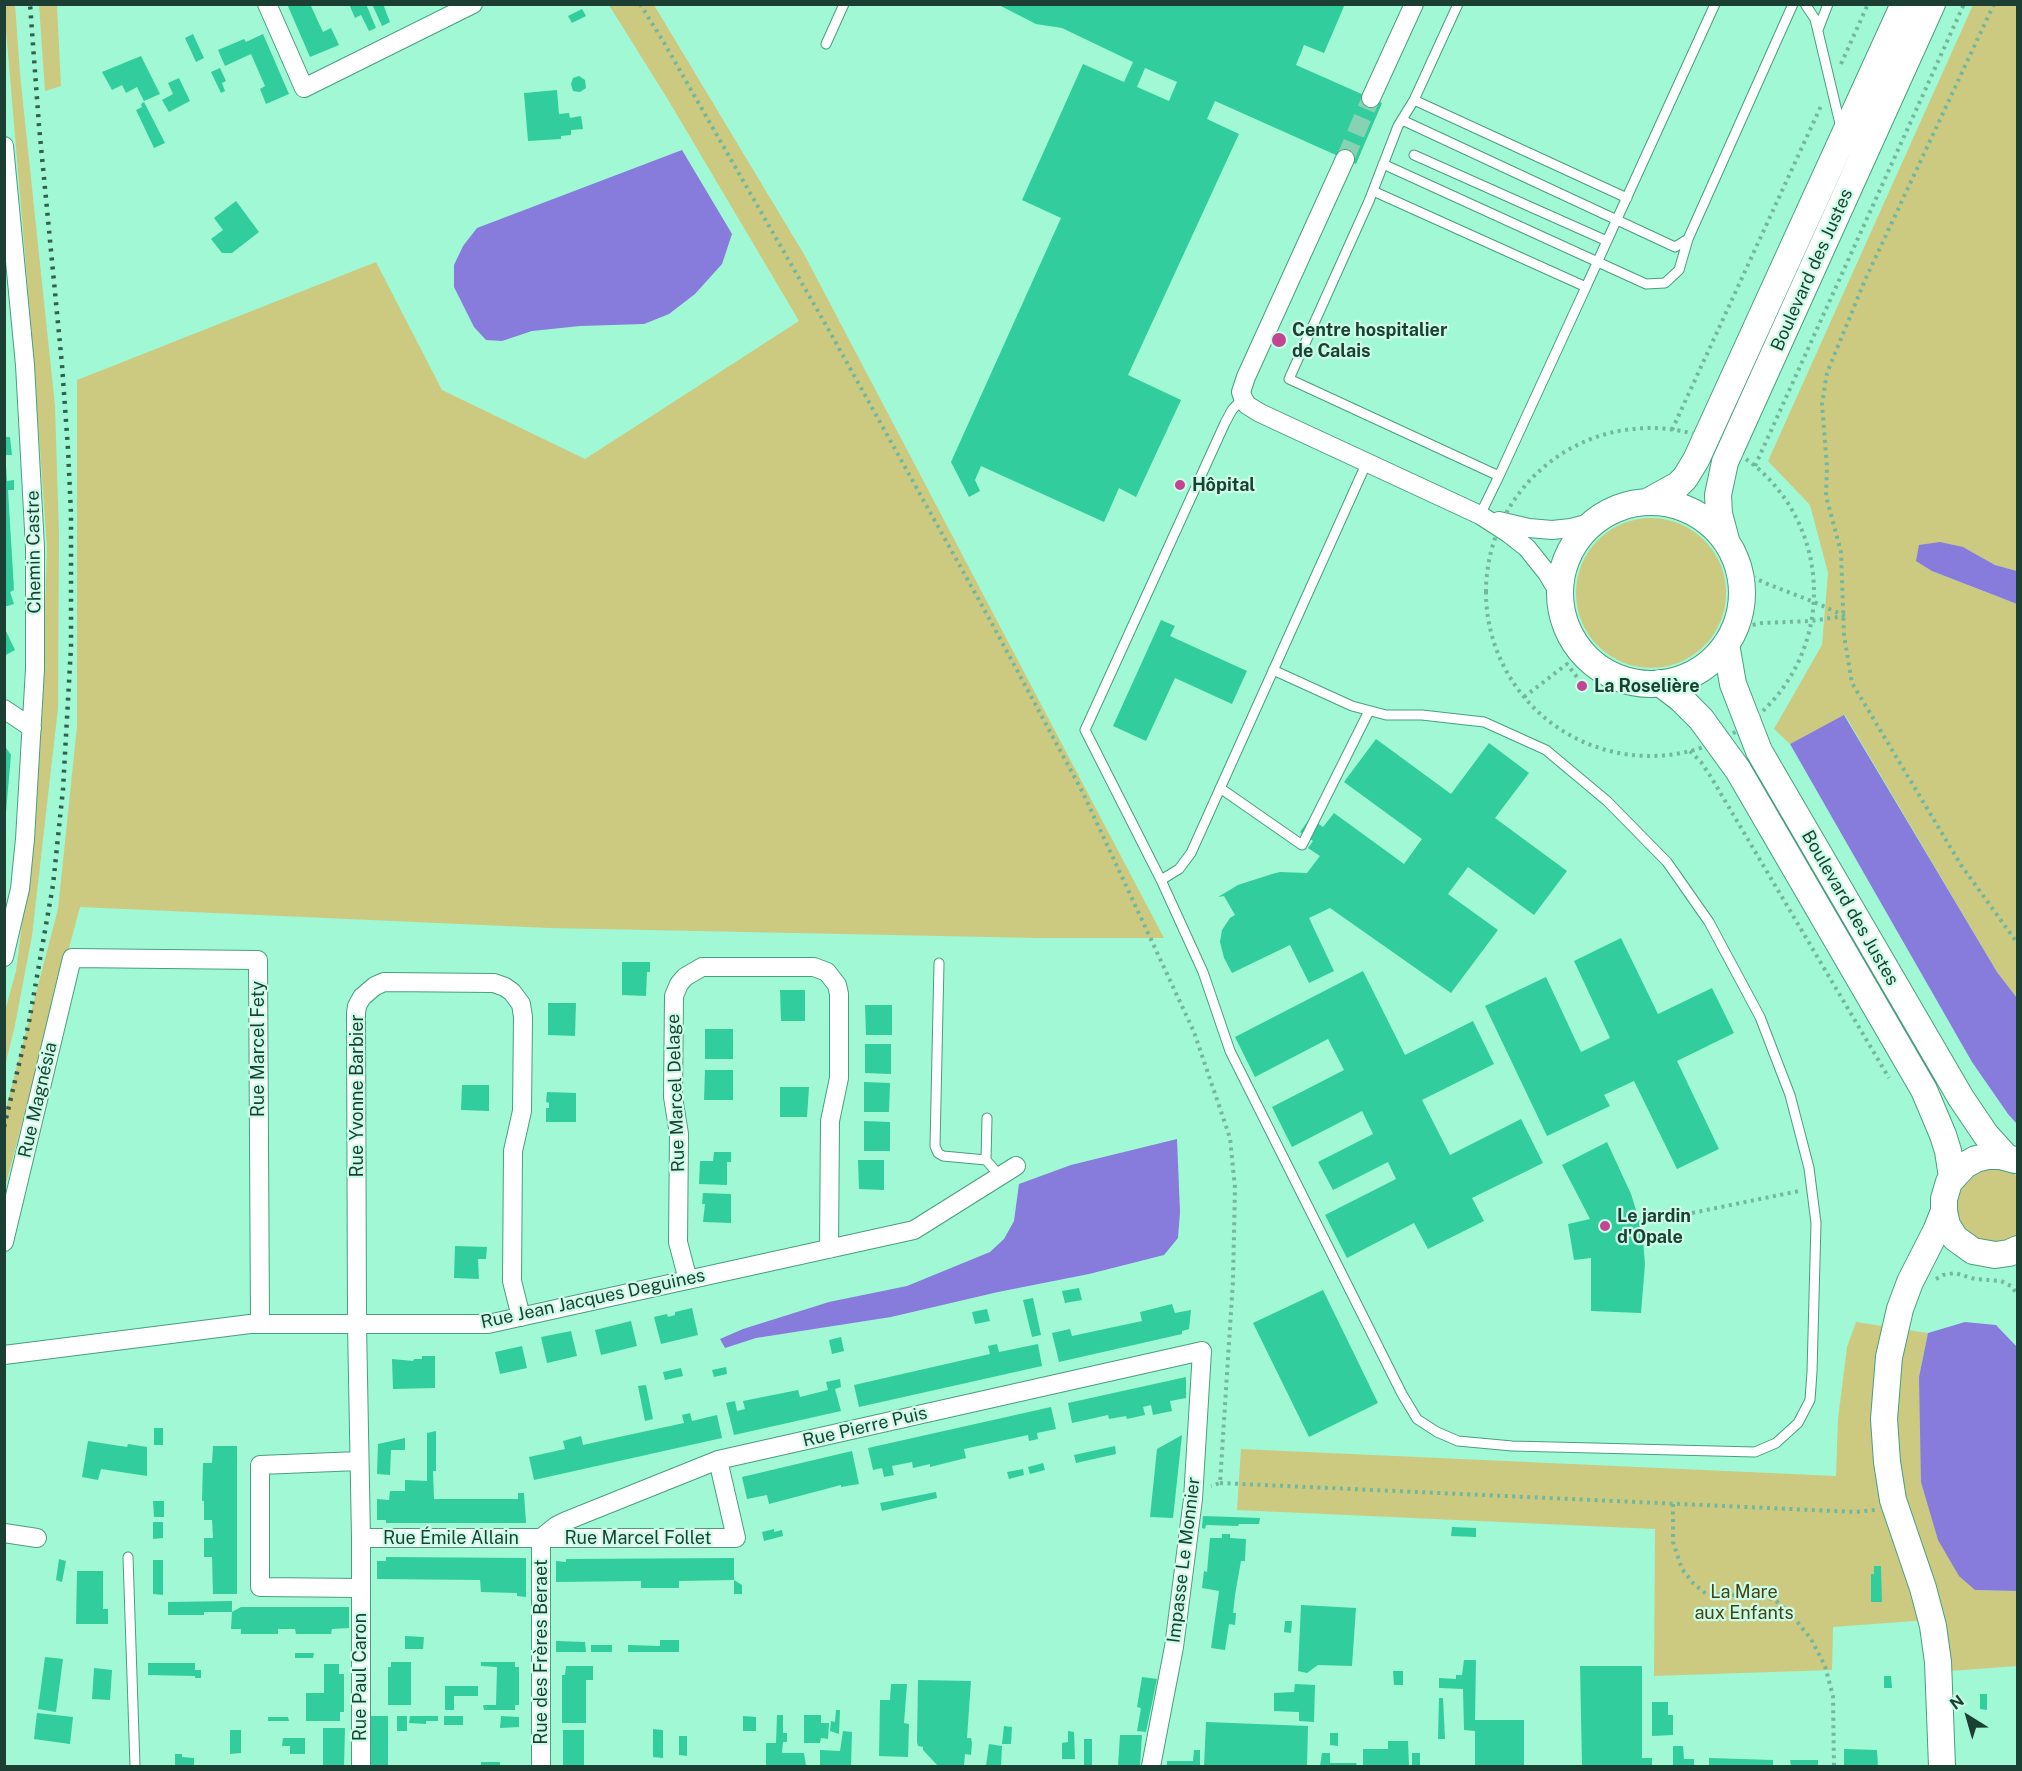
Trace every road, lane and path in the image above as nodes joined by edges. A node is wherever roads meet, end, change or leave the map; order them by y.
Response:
1 (267, 4) edge
2 (473, 4) edge
3 (640, 4) edge
4 (844, 4) edge
5 (1414, 4) edge
6 (1458, 4) edge
7 (1715, 4) edge
8 (1793, 4) edge
9 (1804, 4) edge
10 (1828, 4) edge
11 (1868, 4) edge
12 (1904, 4) edge
13 (1932, 4) edge
14 (1964, 4) edge
15 (1994, 4) edge
16 (1818, 31) junction
17 (826, 44) dead end
18 (1831, 85) junction
19 (1371, 98) tunnel mouth
20 (1414, 100) junction
21 (1402, 120) junction
22 (1843, 138) junction
23 (4, 146) edge
24 (1414, 155) dead end
25 (1345, 159) tunnel mouth
26 (1383, 164) junction
27 (1373, 191) junction
28 (1627, 198) junction
29 (1616, 220) junction
30 (1688, 239) junction
31 (1607, 241) junction
32 (1598, 261) junction
33 (1586, 287) junction
34 (1243, 398) junction
35 (1672, 430) junction
36 (1707, 438) junction
37 (1731, 449) junction
38 (1367, 462) junction
39 (1755, 466) junction
40 (1499, 476) junction
41 (1647, 502) junction
42 (1480, 515) junction
43 (1594, 522) junction
44 (1501, 525) junction
45 (1726, 540) junction
46 (1739, 570) junction
47 (1560, 596) junction
48 (1814, 602) junction
49 (1845, 616) junction
50 (1811, 621) junction
51 (1730, 636) junction
52 (1273, 670) junction
53 (1659, 683) junction
54 (1587, 690) dead end
55 (1524, 697) junction
56 (4, 708) edge
57 (1369, 711) junction
58 (1747, 724) junction
59 (32, 728) junction
60 (1719, 741) junction
61 (1690, 751) junction
62 (1220, 788) junction
63 (1161, 880) junction
64 (8, 932) edge
65 (2018, 944) edge
66 (4, 957) edge
67 (72, 958) joint
68 (939, 963) dead end
69 (1889, 1079) dead end
70 (987, 1118) dead end
71 (986, 1160) junction
72 (2012, 1160) edge
73 (1016, 1166) dead end
74 (1000, 1176) junction
75 (1952, 1178) junction
76 (1812, 1189) junction
77 (1944, 1211) junction
78 (1648, 1222) dead end
79 (4, 1242) edge
80 (829, 1249) junction
81 (2018, 1249) edge
82 (1915, 1270) junction
83 (688, 1280) junction
84 (2018, 1295) edge
85 (521, 1317) junction
86 (260, 1323) junction
87 (357, 1324) junction
88 (1202, 1351) joint
89 (4, 1355) edge
90 (718, 1460) junction
91 (360, 1461) junction
92 (1220, 1483) junction
93 (1193, 1491) junction
94 (1673, 1504) junction
95 (1880, 1510) junction
96 (4, 1533) edge
97 (37, 1538) dead end
98 (361, 1538) junction
99 (541, 1539) junction
100 (128, 1557) dead end
101 (360, 1588) junction
102 (135, 1767) edge
103 (360, 1767) edge
104 (541, 1767) edge
105 (1151, 1767) edge
106 (1834, 1767) edge
107 (1942, 1767) edge

1 - 2 street
3 - 92 path
4 - 17 lane
5 - 19 street
6 - 20 lane
7 - 28 lane
8 - 30 lane
9 - 16 lane
10 - 16 lane
11 - 18 path
12 - 22 street, Boulevard des Justes
13 - 37 street, Boulevard des Justes
14 - 39 path
15 - 49 path
16 - 18 lane
18 - 22 lane
18 - 35 path
20 - 21 lane
20 - 28 lane
21 - 26 lane
21 - 29 lane
22 - 36 street, Boulevard des Justes
23 - 59 street, Chemin Castre
24 - 31 lane
25 - 34 street
26 - 27 lane
26 - 32 lane
27 - 33 lane
27 - 40 lane
28 - 29 lane
29 - 30 lane
29 - 31 lane
30 - 32 lane
31 - 32 lane
32 - 33 lane
33 - 40 lane
34 - 38 street
34 - 63 lane
35 - 36 path
35 - 44 path
36 - 37 path
36 - 41 street, Boulevard des Justes
37 - 39 path
37 - 45 street, Boulevard des Justes
38 - 42 street
38 - 52 lane
39 - 48 path
40 - 42 lane
41 - 43 street
41 - 45 street
42 - 44 street
43 - 44 street
43 - 47 street
44 - 47 street
44 - 55 path
45 - 46 street
46 - 48 path
46 - 51 street
47 - 53 street
48 - 49 path
48 - 50 path
49 - 50 path
49 - 65 path
50 - 51 path
50 - 58 path
51 - 53 street
51 - 58 street, Boulevard des Justes
52 - 57 lane
52 - 62 lane
53 - 60 street, Boulevard des Justes
54 - 55 path
55 - 61 path
56 - 59 street
57 - 62 lane
57 - 76 lane
58 - 60 path
58 - 72 street, Boulevard des Justes
59 - 64 street, Chemin Castre
60 - 61 path
60 - 75 street, Boulevard des Justes
61 - 69 path
62 - 63 lane
63 - 76 lane
64 - 66 street, Chemin Castre
67 - 79 street, Rue Magnésia
67 - 86 street, Rue Marcel Fety
68 - 71 lane
70 - 71 lane
71 - 74 lane
72 - 75 street
73 - 74 street, Rue Jean Jacques Deguines
74 - 80 street, Rue Jean Jacques Deguines
75 - 77 street
76 - 78 path
77 - 81 street
77 - 82 street
80 - 83 street, Rue Jean Jacques Deguines
80 - 83 street, Rue Marcel Delage
82 - 84 path
82 - 95 street
83 - 85 street, Rue Jean Jacques Deguines
85 - 87 street, Rue Jean Jacques Deguines
85 - 87 street, Rue Yvonne Barbier
86 - 87 street, Rue Jean Jacques Deguines
86 - 89 street, Rue Jean Jacques Deguines
87 - 91 street, Rue Paul Caron
88 - 90 street, Rue Pierre Puis
88 - 93 street, Impasse Le Monnier
90 - 99 street, Rue Pierre Puis
90 - 99 street, Rue Marcel Follet
91 - 98 street, Rue Paul Caron
91 - 101 street
92 - 93 path
92 - 94 path
93 - 105 street, Impasse Le Monnier
94 - 95 path
94 - 106 path
95 - 107 street
96 - 97 street
98 - 99 street, Rue Émile Allain
98 - 101 street, Rue Paul Caron
99 - 104 street, Rue des Frères Beraet
100 - 102 lane
101 - 103 street, Rue Paul Caron

